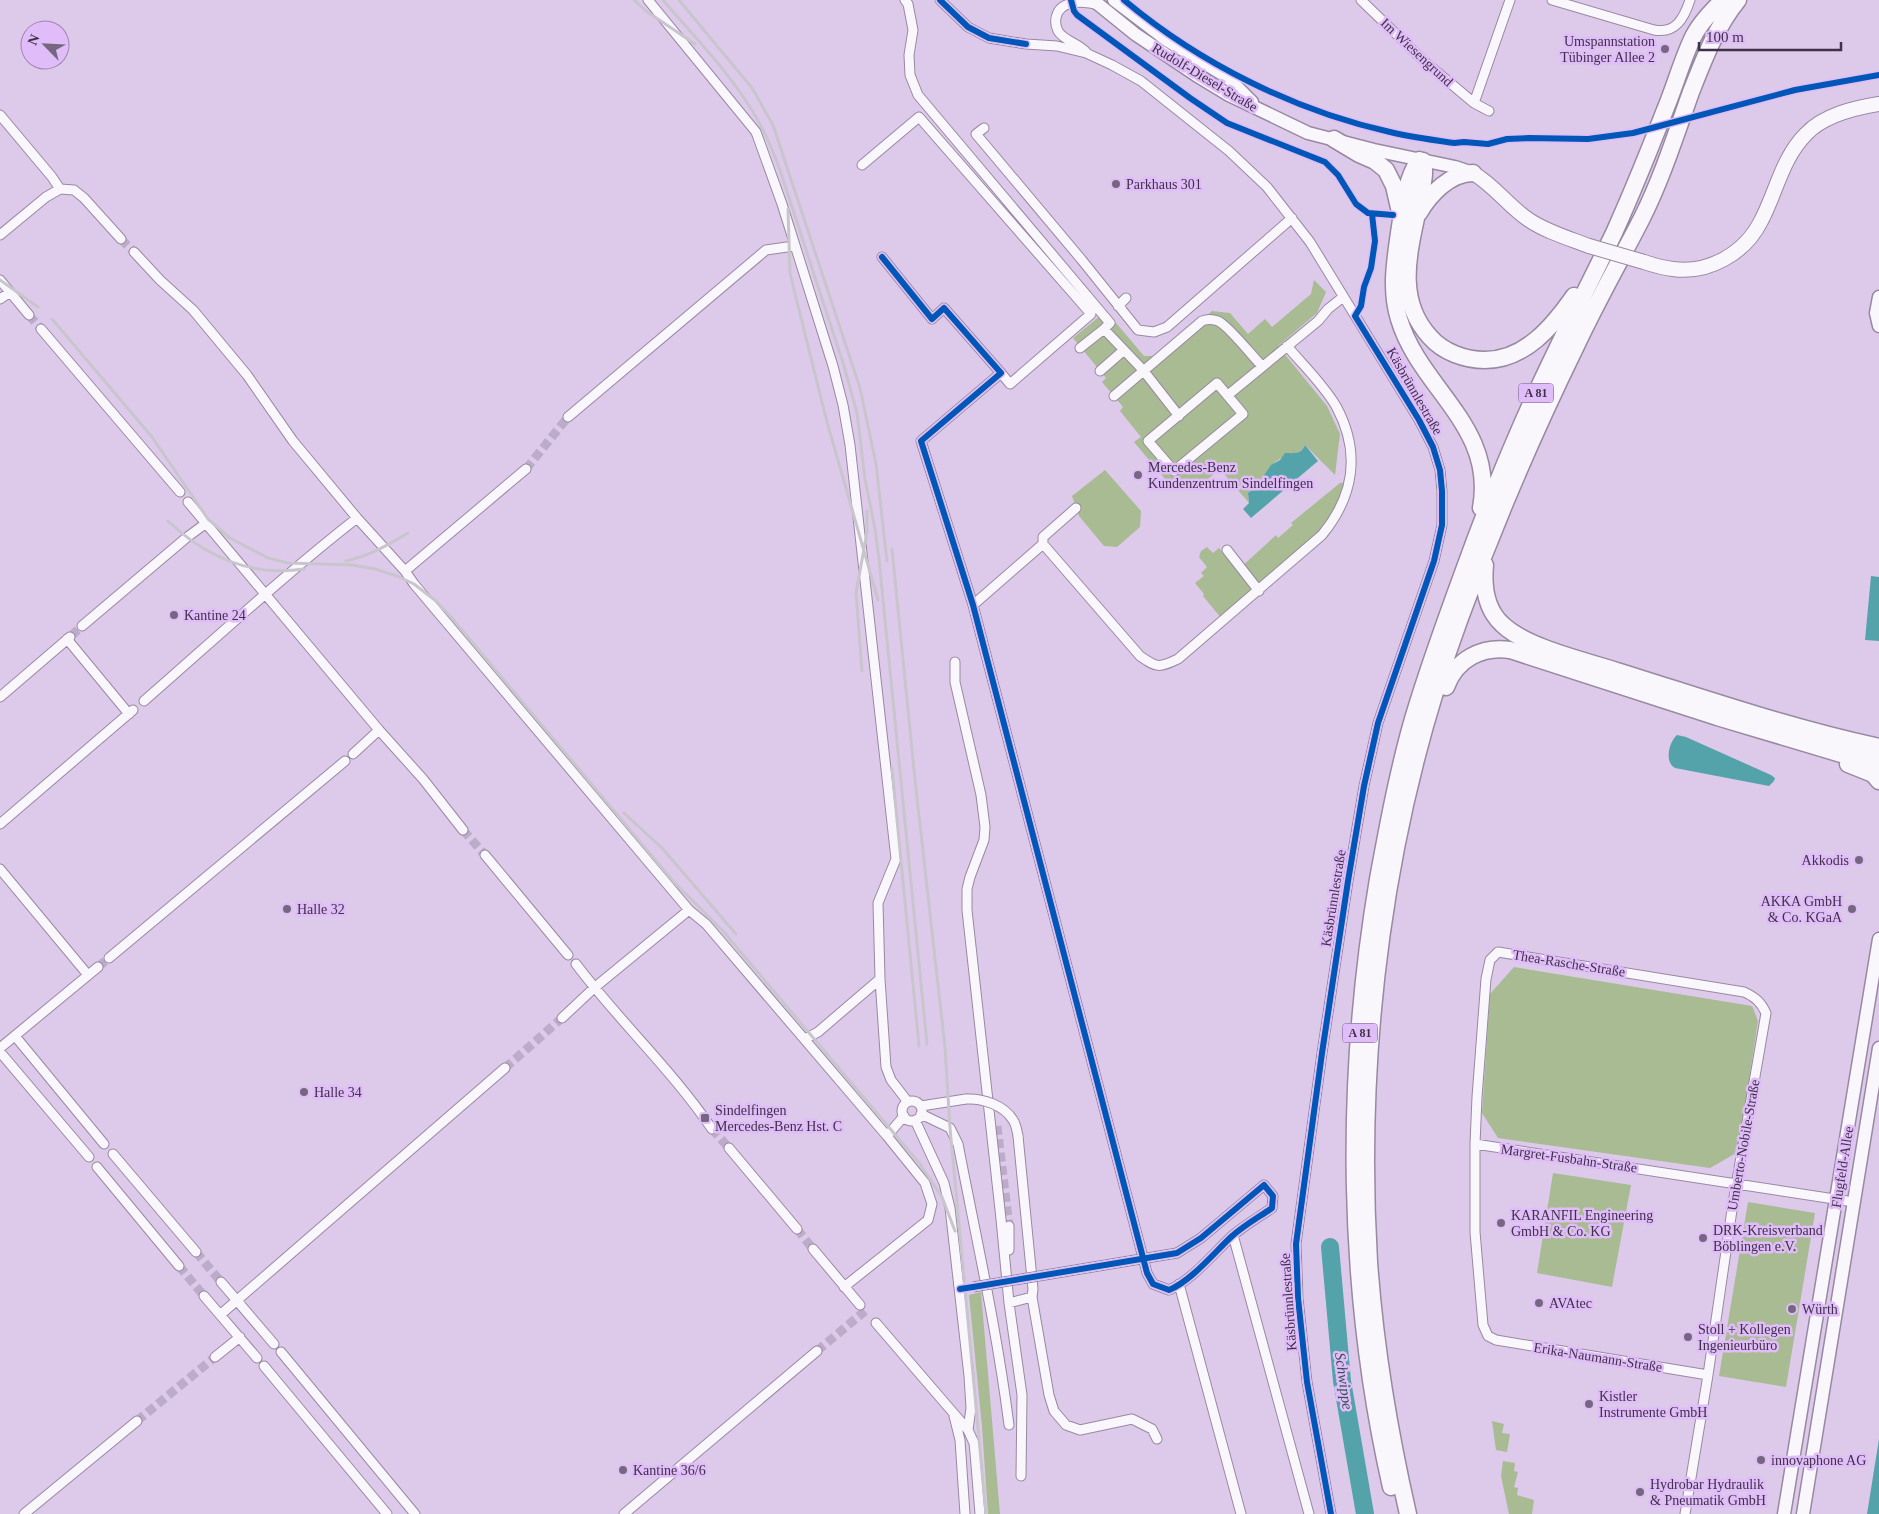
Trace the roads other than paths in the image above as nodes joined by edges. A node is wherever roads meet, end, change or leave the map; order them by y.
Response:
1 (648, 0) edge
2 (905, 0) edge
3 (940, 0) edge
4 (1114, 0) edge
5 (1361, 0) edge
6 (1510, 0) edge
7 (1552, 0) edge
8 (1690, 0) edge
9 (1722, 0) edge
10 (1738, 0) edge
11 (1096, 3) edge
12 (1086, 53) junction
13 (1474, 103) junction
14 (1879, 104) edge
15 (1489, 111) dead end
16 (1268, 114) junction
17 (0, 115) edge
18 (984, 128) dead end
19 (1334, 140) junction
20 (1421, 161) junction
21 (862, 164) dead end
22 (1473, 173) junction
23 (60, 189) junction
24 (1409, 217) junction
25 (1292, 218) junction
26 (1616, 229) junction
27 (0, 235) edge
28 (121, 239) tunnel mouth
29 (794, 246) junction
30 (134, 252) tunnel mouth
31 (882, 257) dead end
32 (0, 280) edge
33 (10, 292) junction
34 (1343, 297) junction
35 (1879, 297) edge
36 (1126, 298) dead end
37 (0, 300) edge
38 (1118, 306) junction
39 (29, 315) tunnel mouth
40 (1879, 326) edge
41 (41, 329) tunnel mouth
42 (1104, 329) junction
43 (1288, 346) junction
44 (1080, 348) dead end
45 (1124, 350) junction
46 (1262, 366) junction
47 (1143, 370) junction
48 (1100, 371) dead end
49 (1001, 373) junction
50 (1228, 395) junction
51 (1114, 396) dead end
52 (1179, 416) junction
53 (568, 417) tunnel mouth
54 (526, 469) tunnel mouth
55 (180, 492) dead end
56 (188, 502) dead end
57 (1076, 508) dead end
58 (357, 518) junction
59 (205, 524) junction
60 (1490, 538) junction
61 (1043, 544) junction
62 (1226, 550) dead end
63 (1467, 563) junction
64 (405, 571) junction
65 (1260, 591) junction
66 (265, 596) junction
67 (973, 605) junction
68 (82, 626) tunnel mouth
69 (955, 662) dead end
70 (0, 697) edge
71 (144, 700) dead end
72 (1717, 717) junction
73 (379, 730) junction
74 (1879, 734) edge
75 (1849, 740) junction
76 (1879, 747) edge
77 (353, 754) dead end
78 (345, 761) dead end
79 (1879, 763) edge
80 (1879, 781) edge
81 (1409, 790) junction
82 (0, 824) edge
83 (463, 830) tunnel mouth
84 (485, 855) tunnel mouth
85 (0, 869) edge
86 (688, 910) junction
87 (1879, 939) edge
88 (966, 953) dead end
89 (568, 955) dead end
90 (109, 958) tunnel mouth
91 (974, 961) junction
92 (576, 964) dead end
93 (98, 967) tunnel mouth
94 (88, 975) junction
95 (880, 979) junction
96 (594, 988) junction
97 (1766, 1013) joint
98 (562, 1018) tunnel mouth
99 (15, 1036) junction
100 (805, 1039) junction
101 (1879, 1048) edge
102 (0, 1050) edge
103 (505, 1068) tunnel mouth
104 (908, 1102) junction
105 (919, 1113) junction
106 (904, 1116) junction
107 (712, 1129) tunnel mouth
108 (887, 1136) junction
109 (104, 1144) dead end
110 (1475, 1144) junction
111 (729, 1148) tunnel mouth
112 (113, 1154) dead end
113 (1844, 1154) junction
114 (1862, 1156) junction
115 (89, 1157) dead end
116 (97, 1167) dead end
117 (1736, 1184) junction
118 (1837, 1199) junction
119 (1854, 1202) junction
120 (1009, 1226) tunnel mouth
121 (797, 1230) tunnel mouth
122 (1233, 1235) junction
123 (813, 1249) tunnel mouth
124 (196, 1252) tunnel mouth
125 (1828, 1255) junction
126 (1845, 1257) junction
127 (179, 1266) tunnel mouth
128 (1006, 1267) junction
129 (221, 1282) tunnel mouth
130 (1180, 1284) junction
131 (844, 1287) junction
132 (960, 1289) junction
133 (204, 1296) tunnel mouth
134 (1032, 1297) junction
135 (238, 1301) junction
136 (1009, 1303) junction
137 (860, 1305) dead end
138 (220, 1315) junction
139 (876, 1324) dead end
140 (240, 1337) junction
141 (274, 1344) dead end
142 (817, 1351) tunnel mouth
143 (281, 1352) dead end
144 (215, 1357) tunnel mouth
145 (257, 1358) dead end
146 (264, 1366) dead end
147 (1708, 1375) junction
148 (954, 1416) junction
149 (137, 1421) tunnel mouth
150 (1009, 1425) dead end
151 (968, 1430) junction
152 (1158, 1439) dead end
153 (1021, 1476) dead end
154 (24, 1514) edge
155 (387, 1514) edge
156 (415, 1514) edge
157 (624, 1514) edge
158 (965, 1514) edge
159 (980, 1514) edge
160 (1242, 1514) edge
161 (1309, 1514) edge
162 (1331, 1514) edge
163 (1397, 1514) edge
164 (1408, 1514) edge
165 (1685, 1514) edge
166 (1784, 1514) edge
167 (1802, 1514) edge

1 - 29 street
2 - 42 street
3 - 12 street, Käsbrünnlestraße
4 - 16 main road, Rudolf-Diesel-Straße
5 - 13 street, Im Wiesengrund
6 - 13 street
7 - 8 street
9 - 26 highway, A 81
10 - 60 highway, A 81
11 - 12 street
11 - 16 main road, Rudolf-Diesel-Straße
12 - 25 street, Käsbrünnlestraße
13 - 15 street, Im Wiesengrund
14 - 22 main road, bridge
16 - 19 main road, Rudolf-Diesel-Straße
17 - 23 street
18 - 38 street
19 - 20 main road, Rudolf-Diesel-Straße
19 - 24 highway
20 - 22 main road, Rudolf-Diesel-Straße
20 - 24 highway
21 - 49 street
22 - 24 highway
23 - 27 street
23 - 28 street
24 - 26 highway
24 - 63 highway
25 - 34 street, Käsbrünnlestraße
25 - 38 street
26 - 63 highway, A 81
29 - 53 street
29 - 95 street
30 - 58 street
31 - 49 street
32 - 33 street
33 - 37 street
33 - 39 street
34 - 43 street
34 - 162 street, Käsbrünnlestraße
35 - 40 main road
36 - 38 street
41 - 55 street
42 - 44 street
42 - 45 street
43 - 46 street
43 - 65 street
45 - 47 street
45 - 48 street
46 - 47 street
46 - 50 street
47 - 51 street
47 - 52 street
49 - 67 street
50 - 52 street
50 - 52 street
54 - 64 street
56 - 59 street
57 - 61 street
58 - 64 street
58 - 66 street
59 - 66 street
59 - 68 street
60 - 75 highway
60 - 81 highway, A 81
61 - 65 street
61 - 67 street
62 - 65 street
63 - 163 highway, A 81
64 - 86 street
66 - 71 street
66 - 73 street
67 - 130 street
69 - 91 street
70 - 82 street
72 - 79 highway
72 - 80 highway
72 - 81 highway
73 - 77 street
73 - 83 street
74 - 75 highway
75 - 76 highway
78 - 90 street
81 - 164 highway, A 81
84 - 89 street
85 - 94 street
86 - 96 street
86 - 100 street
87 - 113 main road, Flugfeld-Allee
88 - 91 street
91 - 128 street
92 - 96 street
93 - 94 street
94 - 99 street
95 - 100 street
95 - 104 street
96 - 98 street
96 - 107 street
97 - 110 street, Thea-Rasche-Straße
97 - 117 street, Umberto-Nobile-Straße
99 - 102 street
99 - 109 street
100 - 108 street
101 - 114 main road, Flugfeld-Allee
102 - 115 street
103 - 135 street
104 - 105 street
104 - 106 street
105 - 106 street
105 - 132 street
105 - 134 street, bridge
105 - 150 street
106 - 108 street
108 - 131 street
110 - 117 street, Margret-Fusbahn-Straße
110 - 147 street, Erika-Naumann-Straße
111 - 121 street
112 - 124 street
113 - 114 main road
113 - 118 main road, Flugfeld-Allee
114 - 119 main road, Flugfeld-Allee
116 - 127 street
117 - 118 street, Margret-Fusbahn-Straße
117 - 147 street, Umberto-Nobile-Straße
118 - 119 street, Margret-Fusbahn-Straße
118 - 125 main road, Flugfeld-Allee
119 - 126 main road, Flugfeld-Allee
120 - 128 street
122 - 130 street
122 - 132 street, bridge
122 - 161 street
123 - 131 street
125 - 126 main road
125 - 166 main road, Flugfeld-Allee
126 - 167 main road, Flugfeld-Allee
128 - 136 street
129 - 135 street
130 - 160 street
131 - 137 street
132 - 151 street
133 - 138 street
134 - 136 street
134 - 152 street
135 - 138 street
135 - 141 street
136 - 153 street
138 - 140 street
139 - 148 street
140 - 144 street
140 - 145 street
142 - 157 street
143 - 156 street
146 - 155 street
147 - 165 street, Umberto-Nobile-Straße
148 - 151 street
148 - 158 street
149 - 154 street
151 - 159 street

